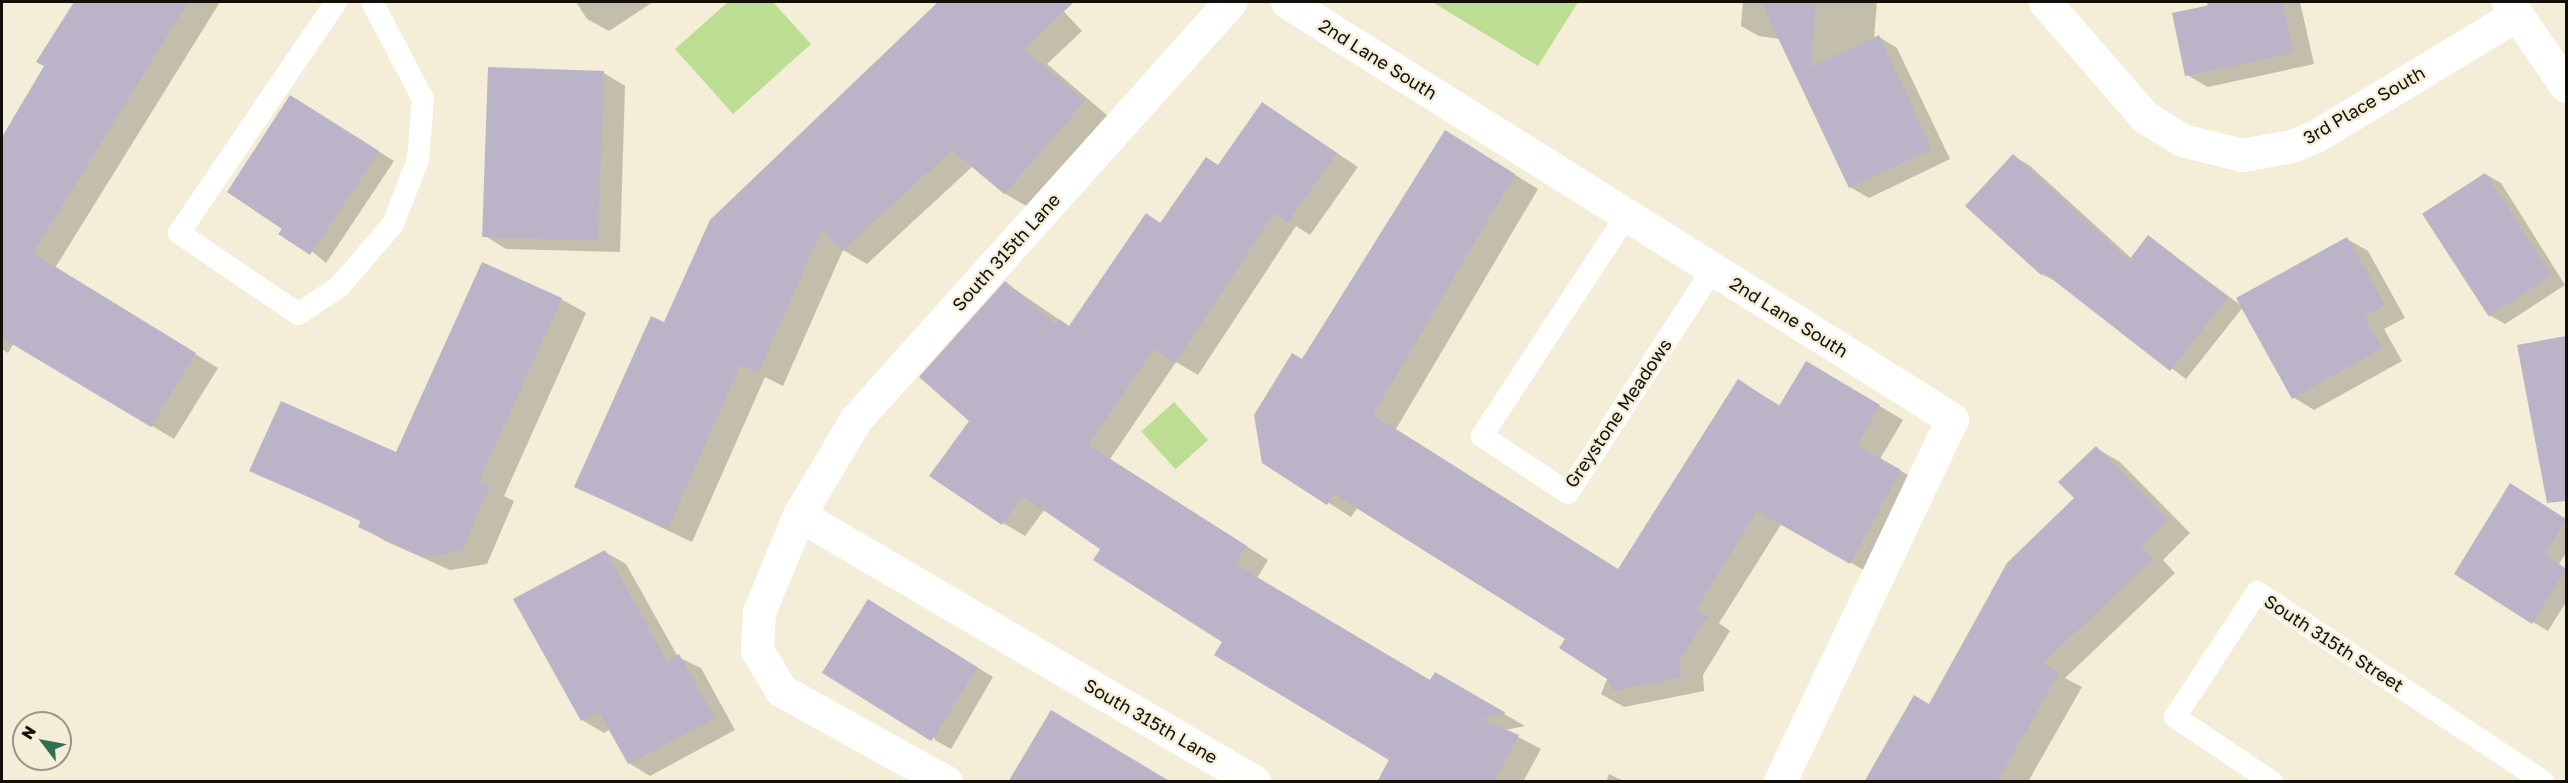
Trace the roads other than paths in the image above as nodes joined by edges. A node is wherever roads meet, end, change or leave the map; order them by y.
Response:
1 (336, 2) edge
2 (372, 2) edge
3 (1230, 2) edge
4 (1287, 2) edge
5 (2045, 2) edge
6 (2512, 8) edge
7 (2566, 86) edge
8 (1627, 215) junction
9 (1713, 269) junction
10 (799, 515) junction
11 (946, 782) edge
12 (1255, 782) edge
13 (1780, 782) edge
14 (2272, 782) edge
15 (2544, 782) edge

1 - 2 lane
3 - 10 street, South 315th Lane
4 - 8 street, 2nd Lane South
5 - 6 street, 3rd Place South
6 - 7 street
8 - 9 street, 2nd Lane South
8 - 9 lane, Greystone Meadows
9 - 13 street, 2nd Lane South
10 - 11 street, South 315th Lane
10 - 12 street, South 315th Lane
14 - 15 lane, South 315th Street

